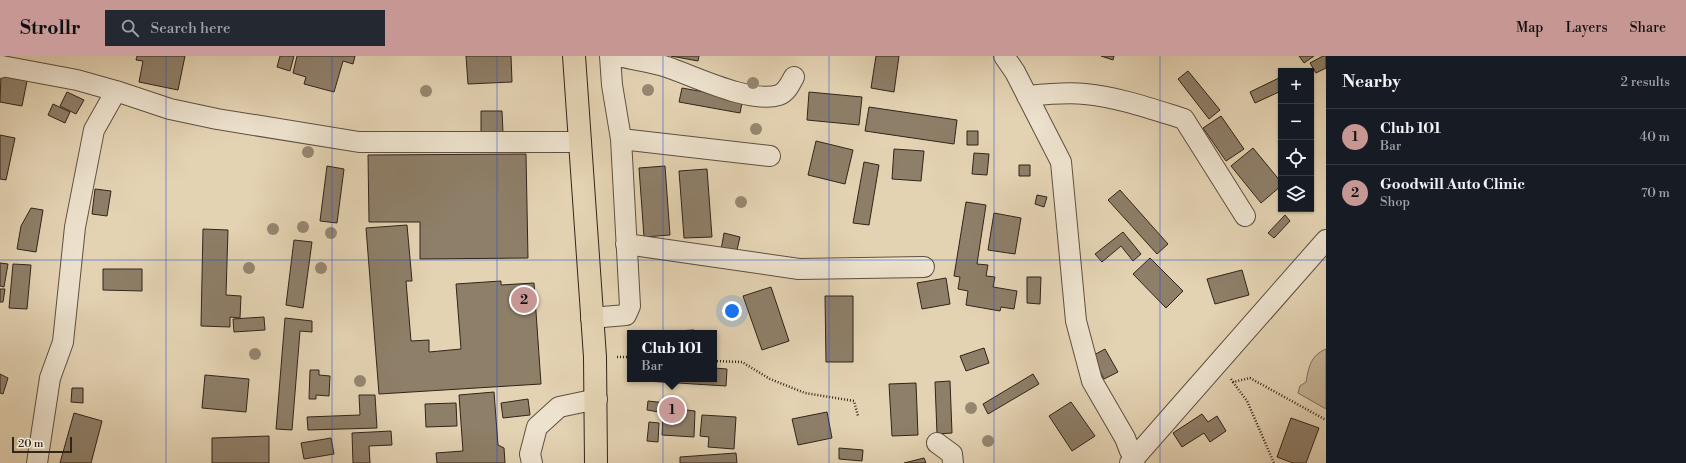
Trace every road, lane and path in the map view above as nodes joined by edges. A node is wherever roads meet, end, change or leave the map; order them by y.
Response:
1 (574, 56) edge
2 (610, 56) edge
3 (619, 56) edge
4 (1004, 56) edge
5 (0, 68) edge
6 (794, 77) dead end
7 (116, 91) junction
8 (1027, 96) junction
9 (621, 139) junction
10 (581, 142) junction
11 (770, 156) dead end
12 (1245, 216) dead end
13 (1326, 240) edge
14 (626, 244) junction
15 (924, 267) dead end
16 (591, 318) junction
17 (717, 361) edge
18 (1218, 363) junction
19 (1233, 382) junction
20 (596, 399) junction
21 (858, 416) dead end
22 (1326, 420) edge
23 (937, 443) dead end
24 (1139, 458) edge
25 (37, 463) edge
26 (532, 463) edge
27 (596, 463) edge
28 (953, 463) edge
29 (1274, 463) edge

1 - 10 main road
2 - 9 street
3 - 6 street
4 - 8 street
5 - 7 street
7 - 10 street
7 - 25 street
8 - 12 street
8 - 24 street
9 - 11 street
9 - 14 street
10 - 16 main road
13 - 18 street
14 - 15 street
14 - 16 street
16 - 20 main road
17 - 21 path
18 - 19 path
18 - 24 street
19 - 22 path
19 - 29 path
20 - 26 street
20 - 27 main road
23 - 28 street

